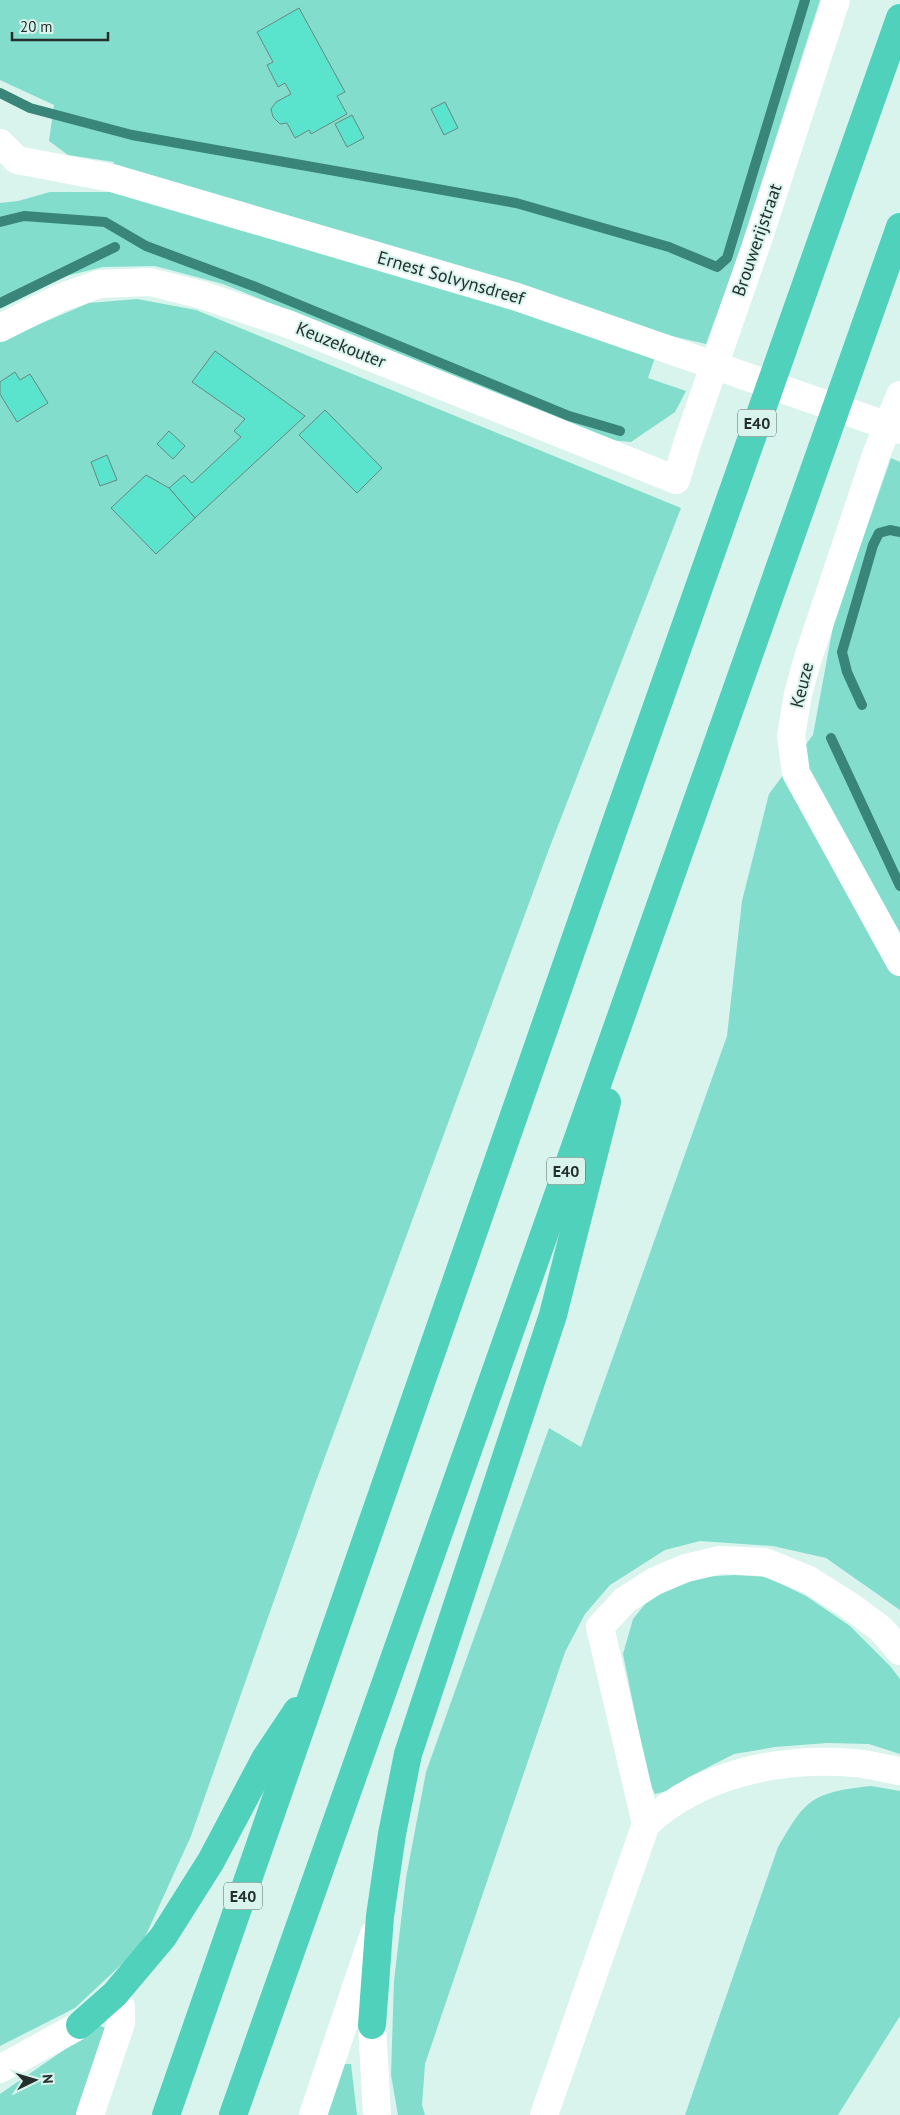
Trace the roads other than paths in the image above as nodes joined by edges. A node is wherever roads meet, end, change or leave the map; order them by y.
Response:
1 (836, 0) edge
2 (900, 18) edge
3 (6, 158) edge
4 (900, 227) edge
5 (0, 328) edge
6 (900, 396) edge
7 (900, 430) edge
8 (676, 480) joint
9 (650, 930) junction
10 (900, 962) edge
11 (900, 1651) edge
12 (320, 1676) junction
13 (900, 1771) edge
14 (646, 1824) junction
15 (380, 1916) junction
16 (115, 1994) junction
17 (80, 2025) joint
18 (372, 2025) joint
19 (0, 2069) edge
20 (90, 2115) edge
21 (166, 2115) edge
22 (234, 2115) edge
23 (313, 2115) edge
24 (377, 2115) edge
25 (544, 2115) edge

1 - 8 street, Brouwerijstraat
2 - 12 highway, E40
3 - 7 street, Ernest Solvynsdreef
4 - 9 highway, E40
5 - 8 street, Keuzekouter
6 - 10 street, Keuze
9 - 15 highway
9 - 22 highway, E40
11 - 14 street
12 - 16 highway
12 - 21 highway, E40
13 - 14 street
14 - 25 street
15 - 18 highway
15 - 23 street
16 - 17 highway
16 - 20 street
17 - 19 street
18 - 24 street

